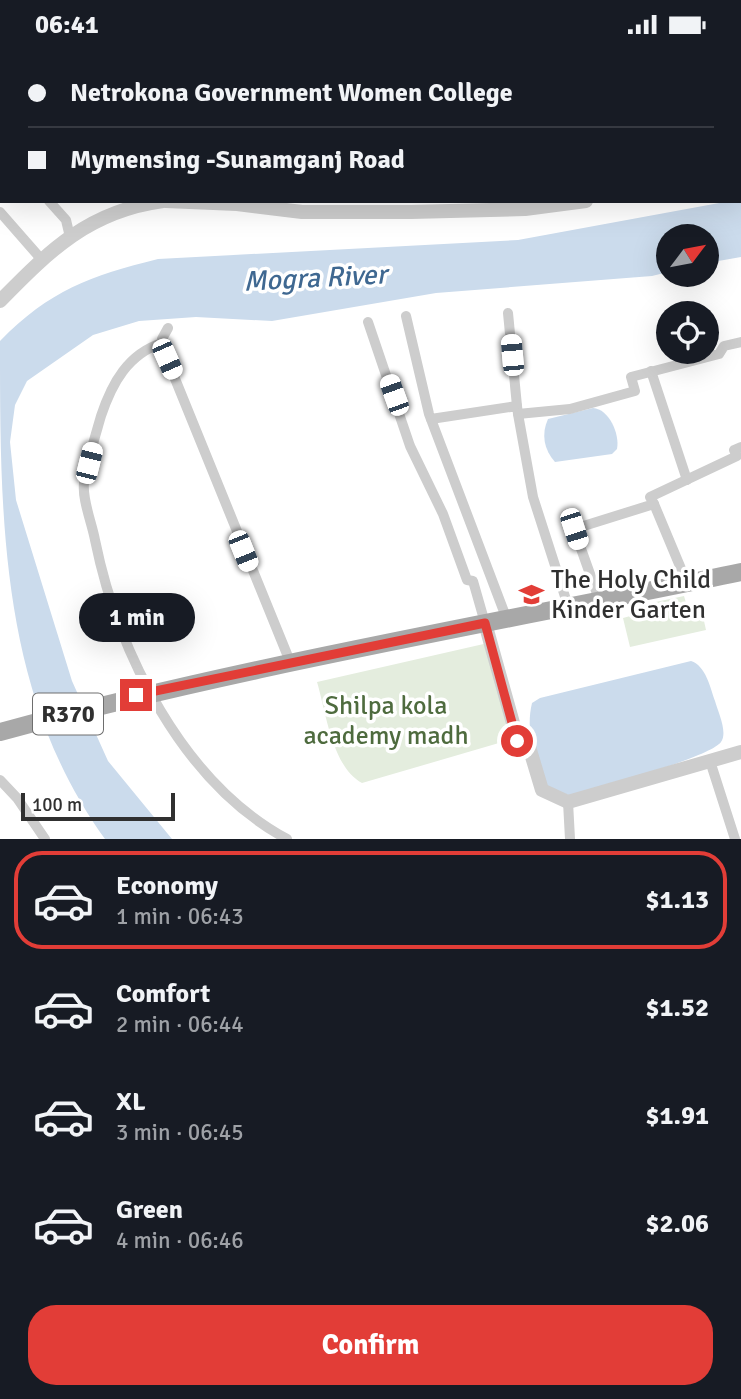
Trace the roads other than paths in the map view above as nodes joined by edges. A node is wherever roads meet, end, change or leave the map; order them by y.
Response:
1 (51, 203) edge
2 (151, 203) edge
3 (211, 203) edge
4 (569, 203) edge
5 (281, 206) edge
6 (346, 207) edge
7 (0, 212) edge
8 (70, 237) junction
9 (42, 260) junction
10 (0, 301) edge
11 (508, 313) dead end
12 (406, 316) dead end
13 (368, 321) dead end
14 (168, 328) dead end
15 (741, 342) edge
16 (163, 343) junction
17 (651, 371) junction
18 (517, 410) junction
19 (431, 419) junction
20 (741, 447) edge
21 (687, 480) junction
22 (654, 504) junction
23 (741, 572) edge
24 (687, 583) junction
25 (600, 602) junction
26 (569, 609) junction
27 (506, 617) junction
28 (485, 623) junction
29 (291, 664) junction
30 (142, 694) junction
31 (0, 732) edge
32 (741, 752) edge
33 (710, 761) junction
34 (0, 781) edge
35 (568, 802) junction
36 (45, 839) edge
37 (287, 839) edge
38 (570, 839) edge
39 (735, 839) edge

1 - 8 street
2 - 8 street
3 - 5 street
4 - 6 street
5 - 6 street
7 - 9 street
8 - 9 street
9 - 10 street
11 - 18 street
12 - 19 street
13 - 28 street
14 - 16 street
15 - 17 street
16 - 29 street
16 - 30 street
17 - 18 street
17 - 21 street
18 - 19 street
18 - 26 street
19 - 27 street
20 - 21 street
21 - 22 street
22 - 24 street
22 - 25 street
23 - 24 main road, R370
24 - 25 main road, R370
25 - 26 main road, R370
26 - 27 main road, R370
27 - 28 main road, R370
28 - 29 main road, R370
28 - 35 street
29 - 30 main road, R370
30 - 31 main road, R370
30 - 37 street
32 - 33 street
33 - 35 street
33 - 39 street
34 - 36 street
35 - 38 street

